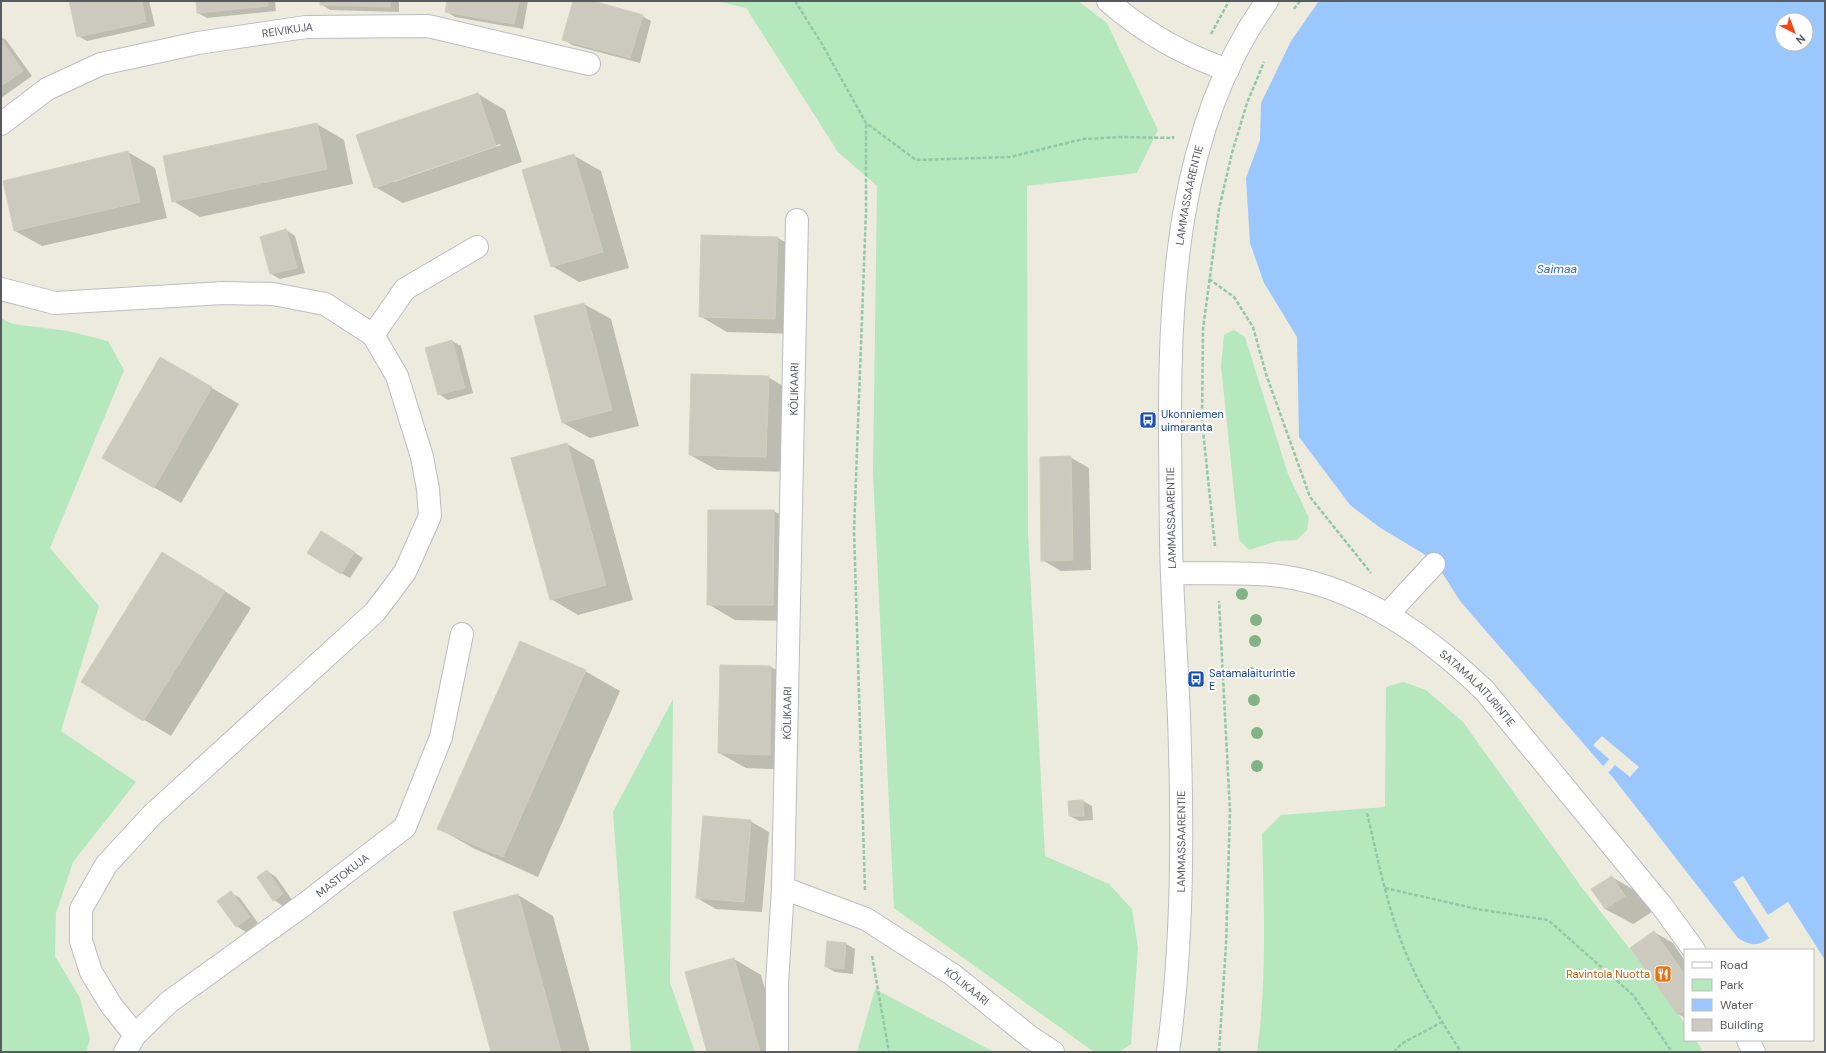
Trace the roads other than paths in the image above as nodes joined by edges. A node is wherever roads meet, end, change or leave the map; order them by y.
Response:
1 (1108, 1) edge
2 (1267, 1) edge
3 (589, 64) dead end
4 (1228, 70) junction
5 (1, 124) edge
6 (797, 220) dead end
7 (477, 247) dead end
8 (1, 289) edge
9 (373, 335) junction
10 (1434, 564) dead end
11 (1172, 574) junction
12 (1387, 615) junction
13 (462, 634) dead end
14 (783, 888) junction
15 (1693, 949) edge
16 (1748, 1041) edge
17 (130, 1044) edge
18 (778, 1052) edge
19 (1053, 1052) edge
20 (1168, 1052) edge
21 (1754, 1052) edge

1 - 4 street
2 - 4 street, LAMMASSAARENTIE
3 - 5 street, REIVIKUJA
4 - 11 street, LAMMASSAARENTIE
6 - 14 street, KÖLIKAARI
7 - 9 street
8 - 9 street
9 - 17 street
10 - 12 street
11 - 12 street, SATAMALAITURINTIE
11 - 20 street, LAMMASSAARENTIE
12 - 15 street, SATAMALAITURINTIE
13 - 17 street, MASTOKUJA
14 - 18 street
14 - 19 street, KÖLIKAARI
16 - 21 street

